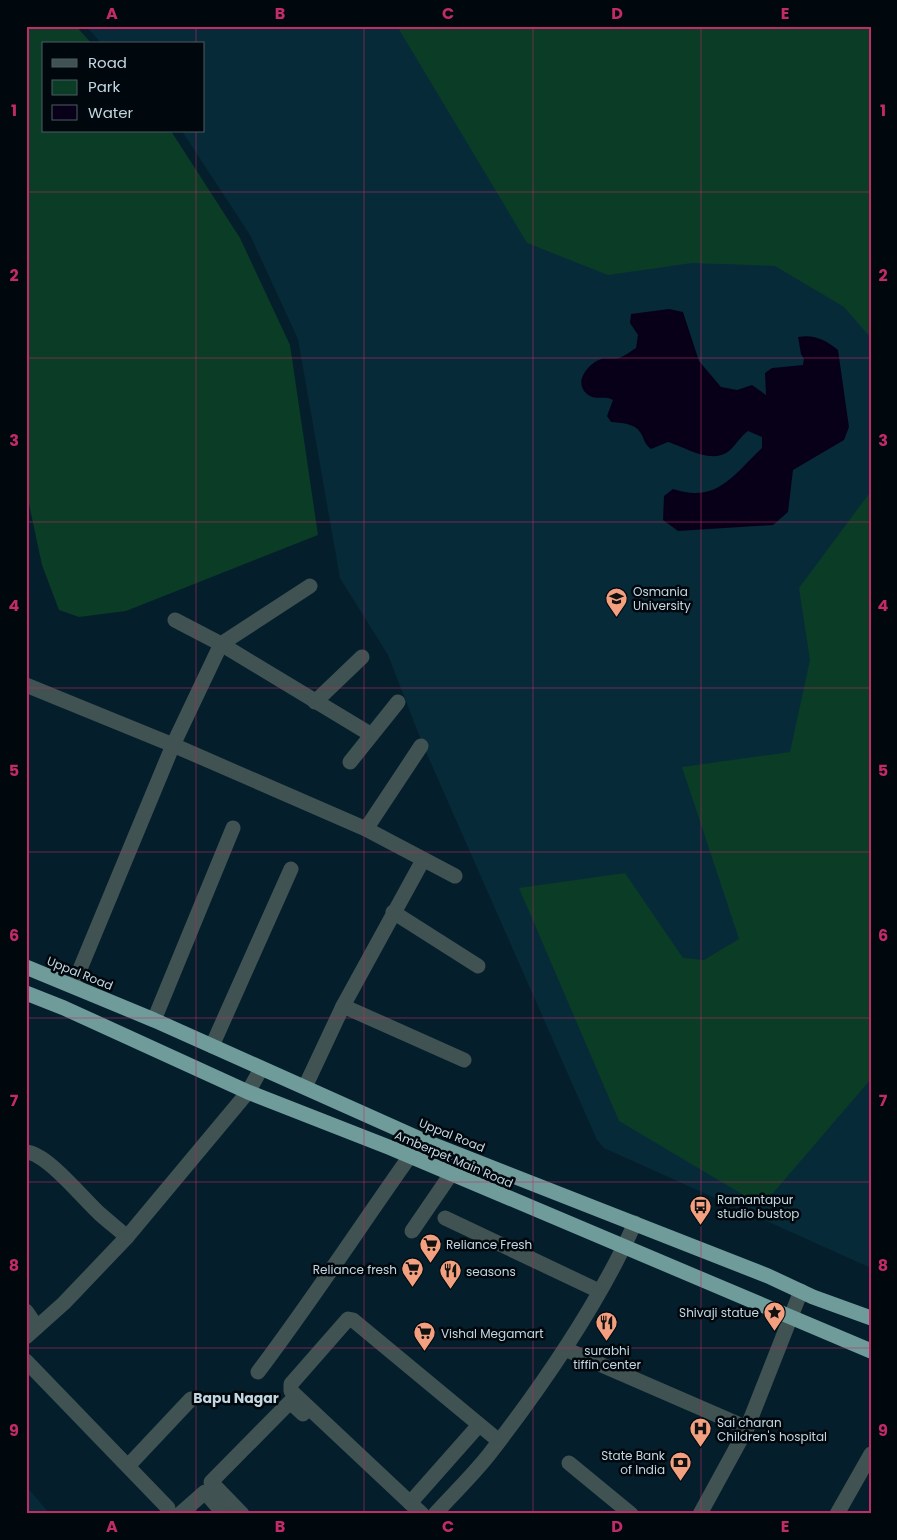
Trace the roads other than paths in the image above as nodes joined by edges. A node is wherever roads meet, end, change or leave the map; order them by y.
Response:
1 (310, 586) dead end
2 (176, 620) dead end
3 (221, 644) junction
4 (362, 656) dead end
5 (26, 685) edge
6 (315, 702) junction
7 (398, 702) dead end
8 (370, 734) junction
9 (173, 745) junction
10 (420, 746) dead end
11 (350, 762) dead end
12 (233, 828) dead end
13 (366, 829) junction
14 (423, 860) junction
15 (291, 869) dead end
16 (455, 876) dead end
17 (393, 912) junction
18 (478, 966) dead end
19 (26, 967) edge
20 (73, 986) junction
21 (26, 993) edge
22 (343, 1006) junction
23 (154, 1020) junction
24 (212, 1046) junction
25 (464, 1060) dead end
26 (261, 1069) junction
27 (305, 1087) junction
28 (248, 1092) junction
29 (26, 1152) edge
30 (410, 1156) junction
31 (451, 1174) junction
32 (445, 1218) dead end
33 (634, 1223) junction
34 (412, 1231) dead end
35 (127, 1237) junction
36 (624, 1247) junction
37 (599, 1291) junction
38 (801, 1291) junction
39 (26, 1311) edge
40 (792, 1317) junction
41 (871, 1318) edge
42 (32, 1332) edge
43 (565, 1349) junction
44 (871, 1351) edge
45 (26, 1361) edge
46 (258, 1372) dead end
47 (191, 1399) dead end
48 (479, 1425) junction
49 (747, 1428) junction
50 (499, 1441) junction
51 (871, 1454) edge
52 (569, 1463) dead end
53 (128, 1466) junction
54 (174, 1511) edge
55 (412, 1511) edge
56 (224, 1514) edge
57 (242, 1514) edge
58 (436, 1514) edge
59 (631, 1514) edge
60 (700, 1514) edge
61 (837, 1514) edge

1 - 3 street
2 - 3 street
3 - 6 street
3 - 9 street
4 - 6 street
5 - 9 street
6 - 8 street
7 - 8 street
8 - 11 street
9 - 13 street
9 - 20 street
10 - 13 street
12 - 23 street
13 - 14 street
14 - 16 street
14 - 17 street
15 - 24 street
17 - 18 street
17 - 22 street
19 - 20 highway, Uppal Road
20 - 23 highway, Uppal Road
21 - 28 highway, Amberpet Main Road
22 - 25 street
22 - 27 street
23 - 24 highway, Uppal Road
24 - 26 highway, Uppal Road
26 - 27 highway, Uppal Road
26 - 28 street
27 - 33 highway, Uppal Road
28 - 30 highway, Amberpet Main Road
28 - 35 street
29 - 35 street
30 - 31 highway, Amberpet Main Road
30 - 46 street
31 - 34 street
31 - 36 highway, Amberpet Main Road
32 - 37 street
33 - 36 street
33 - 38 highway, Uppal Road
35 - 42 street
36 - 37 street
36 - 40 highway, Amberpet Main Road
37 - 43 street
38 - 40 street
38 - 41 highway, Uppal Road
39 - 42 street
40 - 44 highway, Amberpet Main Road
40 - 49 street
43 - 49 street
43 - 50 street
45 - 53 street
47 - 53 street
48 - 50 street
48 - 55 street
48 - 55 street
49 - 60 street
50 - 58 street
51 - 61 street
52 - 59 street
53 - 54 street
54 - 56 street
55 - 57 street

